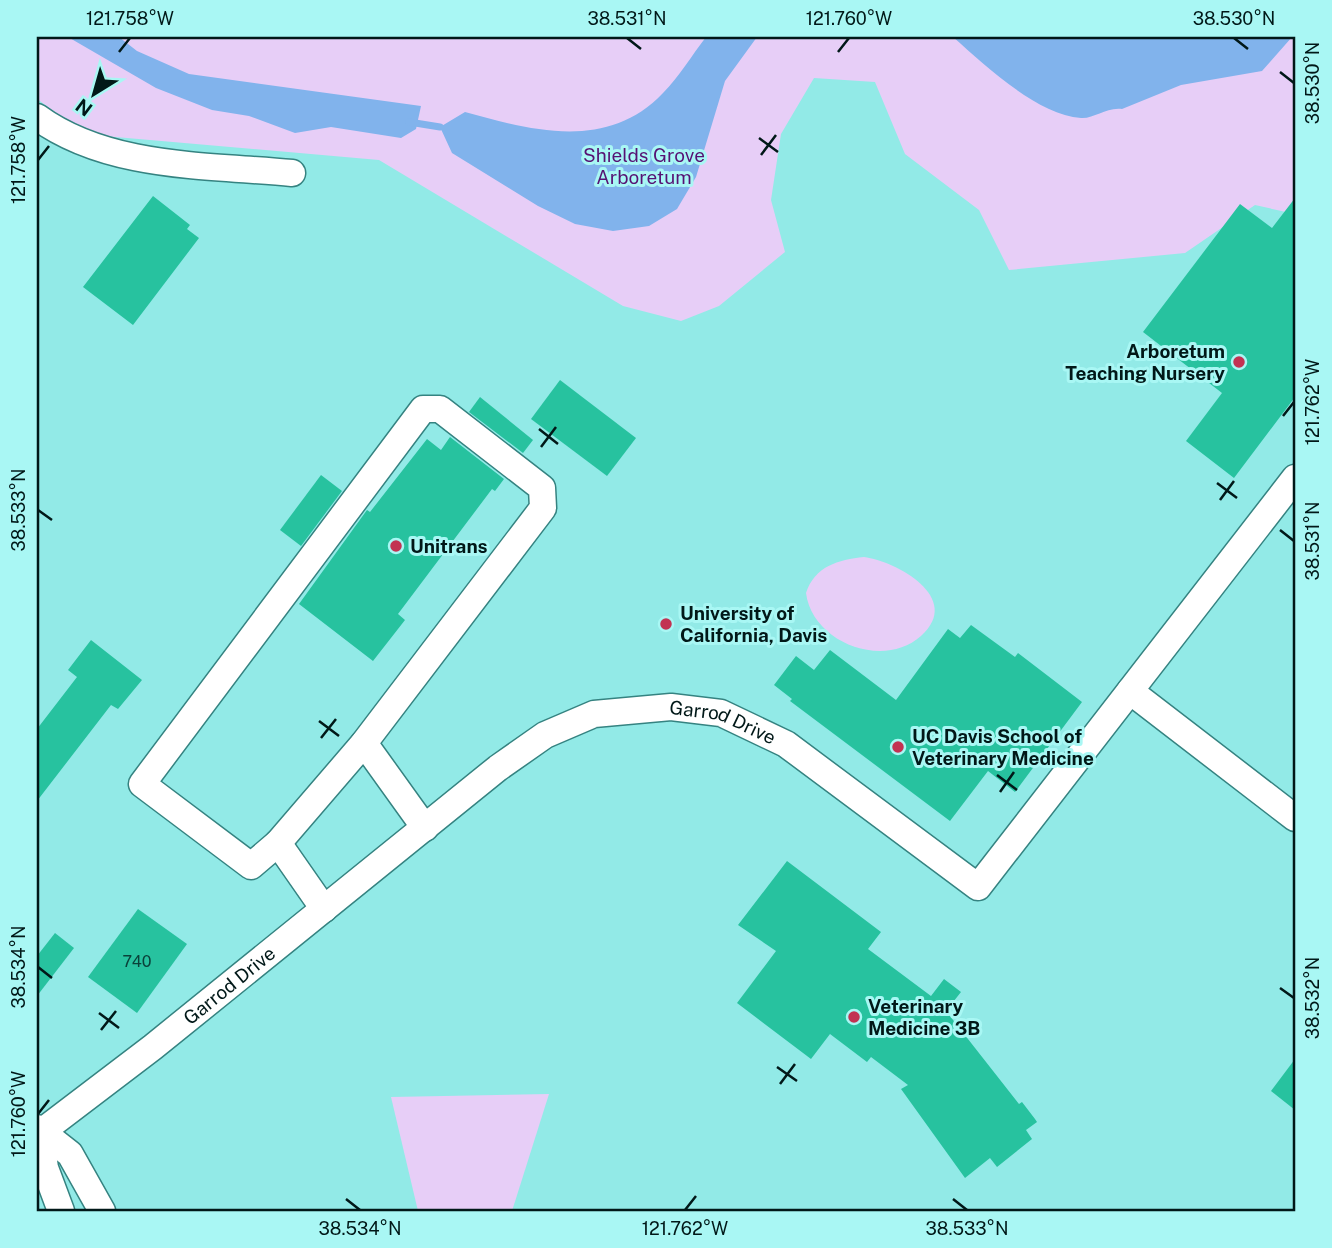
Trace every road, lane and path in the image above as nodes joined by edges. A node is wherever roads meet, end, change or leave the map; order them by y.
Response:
1 (37, 117) edge
2 (292, 173) dead end
3 (1295, 478) edge
4 (1130, 691) junction
5 (364, 743) junction
6 (1295, 817) edge
7 (425, 828) junction
8 (278, 843) junction
9 (324, 909) junction
10 (39, 1130) edge
11 (61, 1211) edge
12 (102, 1211) edge

1 - 2 street
3 - 4 street, Garrod Drive
4 - 6 street
4 - 7 street, Garrod Drive
5 - 7 street
5 - 8 street
5 - 8 street
7 - 9 street, Garrod Drive
8 - 9 street
9 - 10 street, Garrod Drive
10 - 11 street
10 - 12 street

